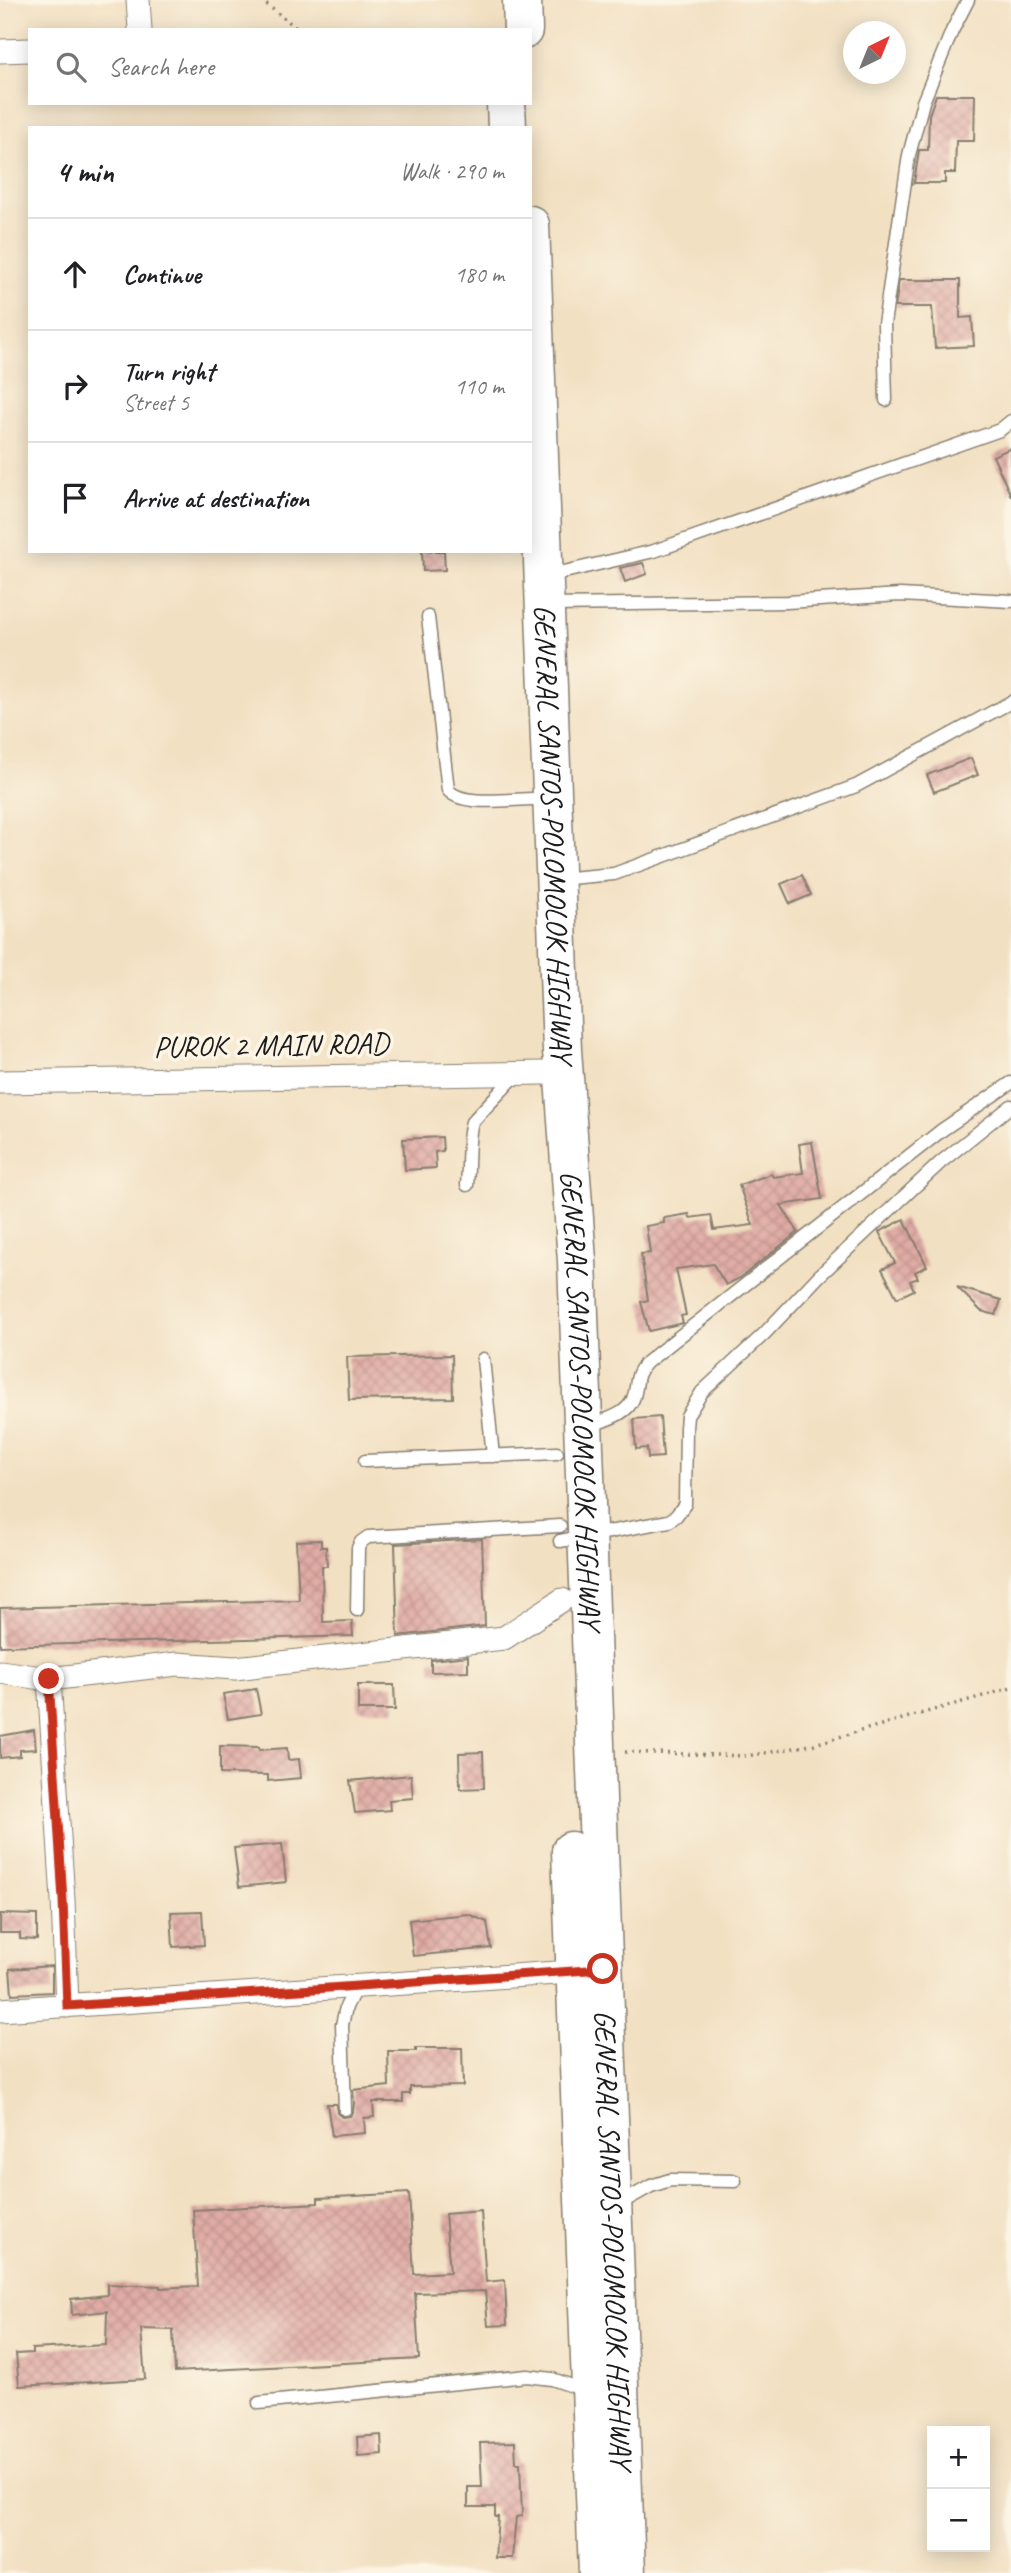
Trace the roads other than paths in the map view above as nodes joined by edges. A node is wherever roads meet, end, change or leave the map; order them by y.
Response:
1 (138, 0) edge
2 (503, 0) edge
3 (522, 0) edge
4 (968, 0) edge
5 (140, 28) edge
6 (504, 28) edge
7 (523, 28) edge
8 (28, 50) edge
9 (0, 51) edge
10 (506, 105) edge
11 (526, 105) edge
12 (508, 126) edge
13 (527, 126) edge
14 (532, 327) edge
15 (886, 400) dead end
16 (1011, 421) edge
17 (537, 578) edge
18 (1011, 601) edge
19 (428, 617) dead end
20 (1011, 702) edge
21 (533, 799) junction
22 (555, 880) junction
23 (530, 1073) junction
24 (0, 1082) edge
25 (1011, 1083) edge
26 (1011, 1106) edge
27 (467, 1185) dead end
28 (484, 1359) dead end
29 (570, 1441) junction
30 (493, 1456) junction
31 (365, 1461) dead end
32 (569, 1535) junction
33 (562, 1600) junction
34 (357, 1610) dead end
35 (0, 1672) edge
36 (49, 1679) junction
37 (589, 1971) junction
38 (356, 1987) junction
39 (67, 2006) junction
40 (0, 2010) edge
41 (345, 2109) dead end
42 (735, 2180) dead end
43 (612, 2208) junction
44 (590, 2392) junction
45 (259, 2403) dead end
46 (598, 2573) edge
47 (626, 2573) edge

1 - 5 street
2 - 6 highway
3 - 7 highway
4 - 15 lane
8 - 9 street
10 - 12 highway
11 - 13 highway
14 - 17 highway, GENERAL SANTOS-POLOMOLOK HIGHWAY
16 - 17 lane
17 - 18 lane
17 - 21 highway
17 - 22 highway, GENERAL SANTOS-POLOMOLOK HIGHWAY
19 - 21 lane
20 - 22 lane
21 - 23 highway
22 - 29 highway, GENERAL SANTOS-POLOMOLOK HIGHWAY
23 - 24 street, PUROK 2 MAIN ROAD
23 - 27 lane
23 - 29 highway
25 - 29 lane
26 - 32 lane
28 - 30 lane
29 - 30 lane
29 - 32 highway, GENERAL SANTOS-POLOMOLOK HIGHWAY
30 - 31 lane
32 - 33 highway
32 - 34 lane
32 - 37 highway, GENERAL SANTOS-POLOMOLOK HIGHWAY
33 - 36 street
33 - 37 highway
35 - 36 street
36 - 39 street
37 - 38 street
37 - 43 highway, GENERAL SANTOS-POLOMOLOK HIGHWAY
37 - 44 highway
38 - 39 street
38 - 41 lane
39 - 40 street
42 - 43 lane
43 - 47 highway, GENERAL SANTOS-POLOMOLOK HIGHWAY
44 - 45 lane
44 - 46 highway

